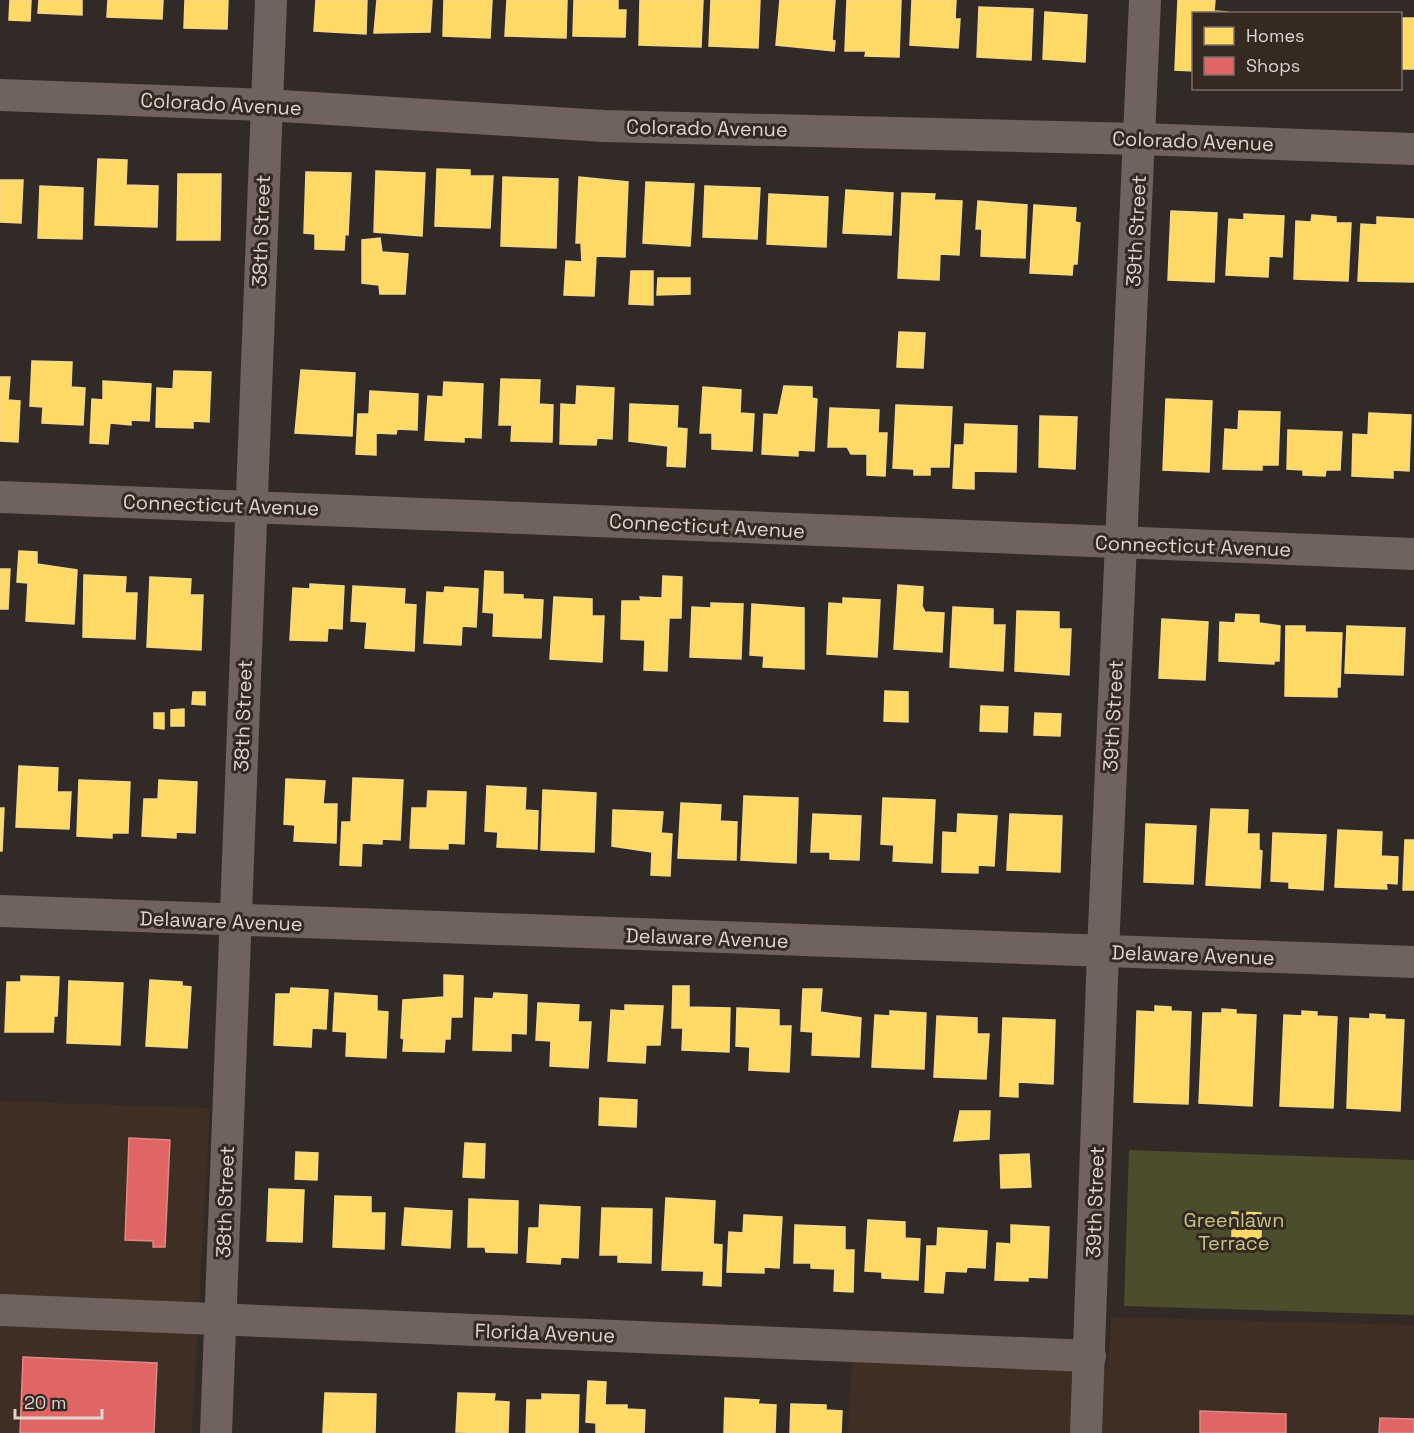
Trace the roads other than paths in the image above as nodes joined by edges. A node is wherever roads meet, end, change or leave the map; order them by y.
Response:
1 (271, 0) edge
2 (1145, 0) edge
3 (0, 95) edge
4 (266, 105) junction
5 (1140, 139) junction
6 (1414, 149) edge
7 (0, 497) edge
8 (250, 506) junction
9 (1121, 544) junction
10 (1414, 554) edge
11 (0, 911) edge
12 (236, 922) junction
13 (1103, 951) junction
14 (1414, 962) edge
15 (0, 1310) edge
16 (221, 1319) junction
17 (1090, 1356) junction
18 (216, 1433) edge
19 (1086, 1433) edge

1 - 4 street, 38th Street
2 - 5 street, 39th Street
3 - 4 street, Colorado Avenue
4 - 5 street, Colorado Avenue
4 - 8 street, 38th Street
5 - 6 street, Colorado Avenue
5 - 9 street, 39th Street
7 - 8 street, Connecticut Avenue
8 - 9 street, Connecticut Avenue
8 - 12 street, 38th Street
9 - 10 street, Connecticut Avenue
9 - 13 street, 39th Street
11 - 12 street, Delaware Avenue
12 - 13 street, Delaware Avenue
12 - 16 street, 38th Street
13 - 14 street, Delaware Avenue
13 - 17 street, 39th Street
15 - 16 street, Florida Avenue
16 - 17 street, Florida Avenue
16 - 18 street, 38th Street
17 - 19 street, 39th Street

